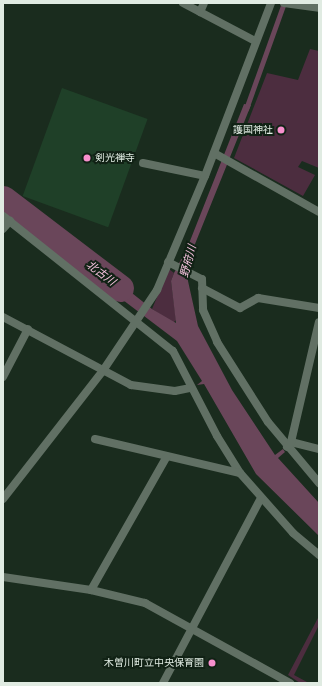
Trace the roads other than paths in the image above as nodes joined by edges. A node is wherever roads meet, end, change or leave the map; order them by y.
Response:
1 (183, 3) edge
2 (204, 3) edge
3 (271, 3) edge
4 (287, 4) edge
5 (319, 8) edge
6 (200, 12) junction
7 (255, 41) junction
8 (216, 154) junction
9 (143, 163) dead end
10 (205, 176) junction
11 (319, 212) edge
12 (6, 219) edge
13 (3, 229) edge
14 (168, 262) junction
15 (202, 288) junction
16 (319, 308) edge
17 (3, 317) edge
18 (139, 320) junction
19 (319, 322) edge
20 (28, 329) junction
21 (102, 372) junction
22 (3, 377) edge
23 (191, 388) junction
24 (95, 439) dead end
25 (289, 445) junction
26 (319, 449) edge
27 (166, 458) junction
28 (240, 473) junction
29 (319, 483) edge
30 (261, 498) junction
31 (3, 499) edge
32 (319, 555) edge
33 (3, 577) edge
34 (91, 590) junction
35 (192, 628) junction
36 (163, 683) edge
37 (290, 683) edge

1 - 6 street
2 - 6 street
3 - 7 street
4 - 5 street
6 - 7 street
7 - 8 street
8 - 10 street
8 - 11 street
9 - 10 street
10 - 14 street
12 - 13 street
12 - 18 street
14 - 15 street
14 - 18 street
15 - 16 street
15 - 25 street
17 - 20 street
18 - 21 street
18 - 23 street
19 - 25 street
20 - 21 street
20 - 22 street
21 - 23 street
21 - 31 street
23 - 28 street
24 - 27 street
25 - 26 street
25 - 29 street
27 - 28 street
27 - 34 street
28 - 30 street
30 - 32 street
30 - 35 street
33 - 34 street
34 - 35 street
35 - 36 street
35 - 37 street

